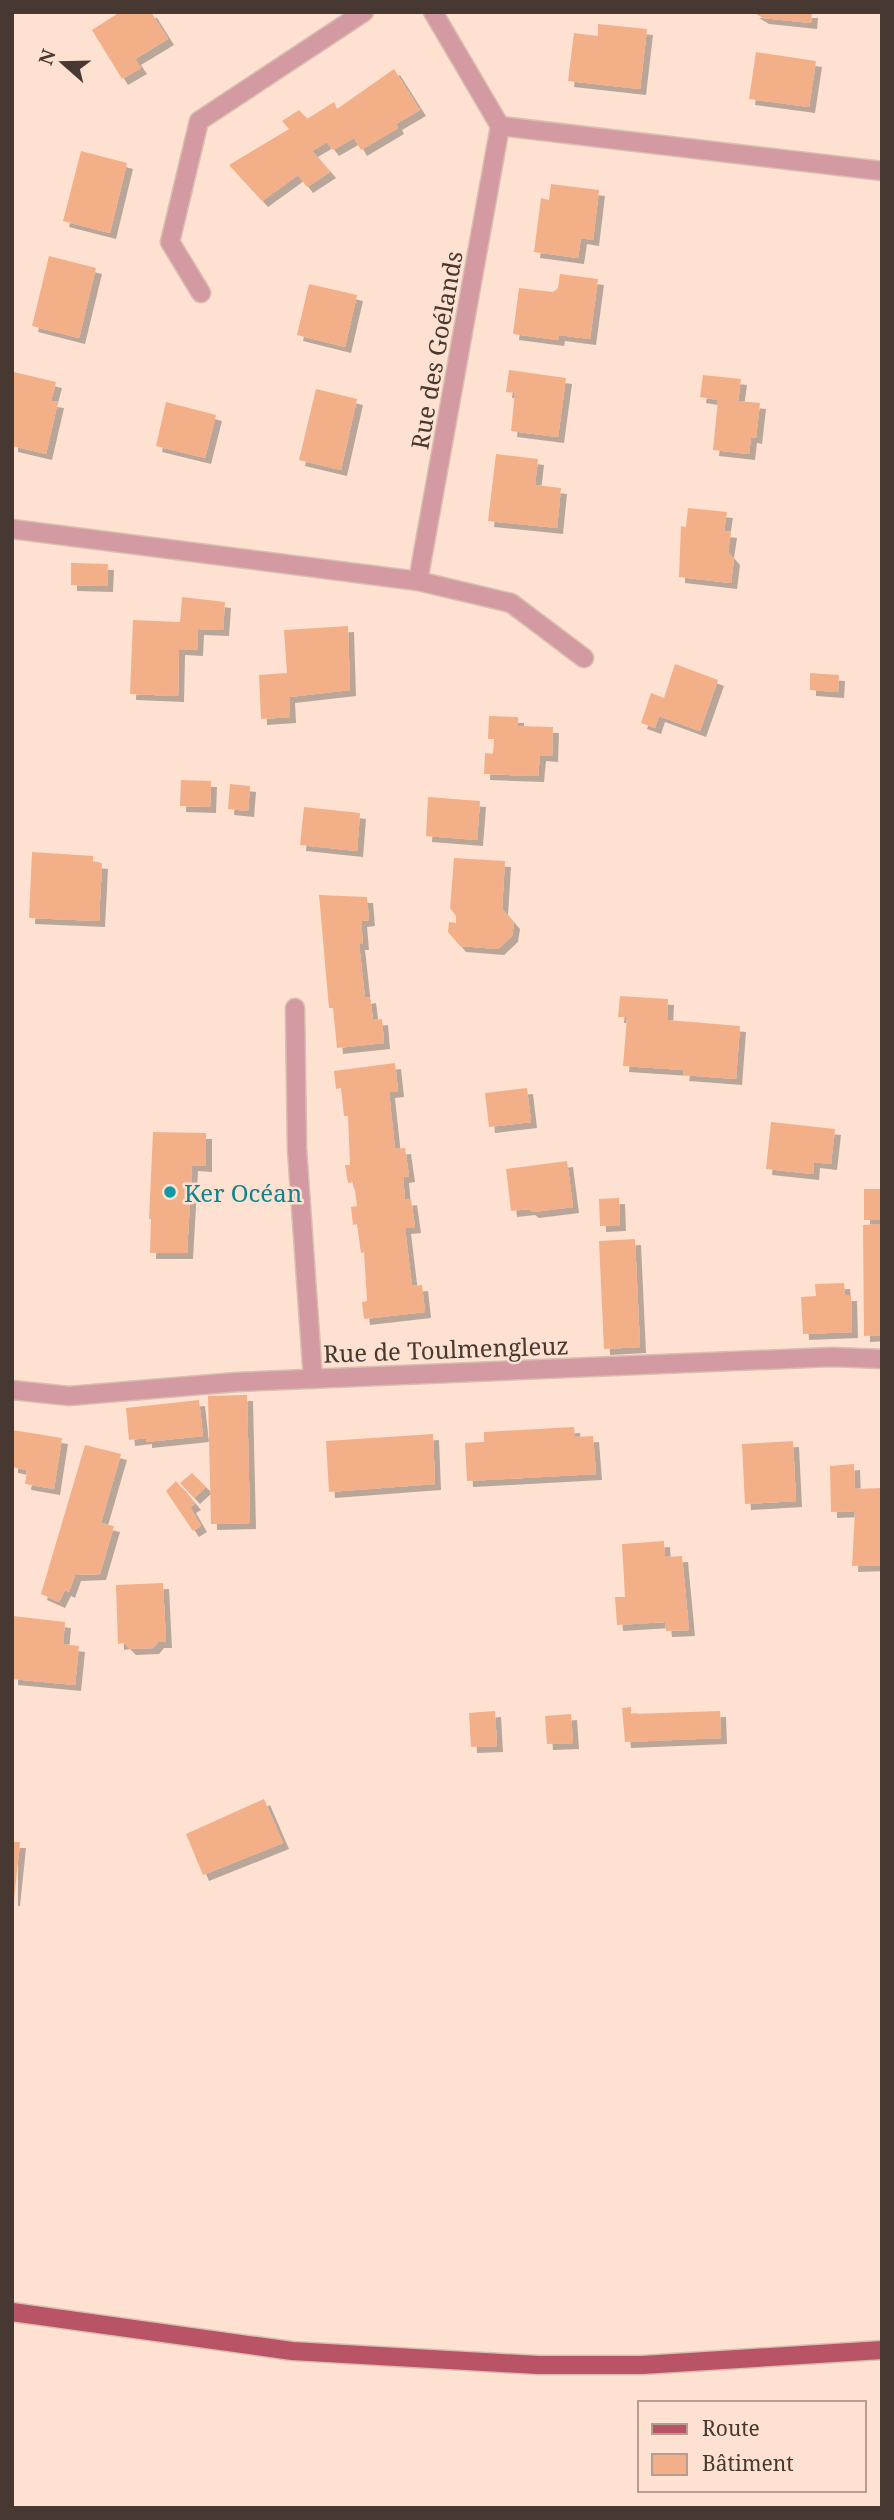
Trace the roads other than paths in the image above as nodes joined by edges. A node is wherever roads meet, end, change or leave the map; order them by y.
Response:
1 (364, 12) edge
2 (433, 12) edge
3 (500, 126) junction
4 (882, 171) edge
5 (201, 293) dead end
6 (12, 530) edge
7 (418, 581) junction
8 (584, 658) dead end
9 (295, 1008) dead end
10 (882, 1359) edge
11 (313, 1379) junction
12 (12, 1390) edge
13 (12, 2312) edge
14 (882, 2350) edge

1 - 5 street
2 - 3 street
3 - 4 street
3 - 7 street, Rue des Goélands
6 - 7 street
7 - 8 street
9 - 11 street
10 - 11 street, Rue de Toulmengleuz
11 - 12 street, Rue de Toulmengleuz
13 - 14 main road

